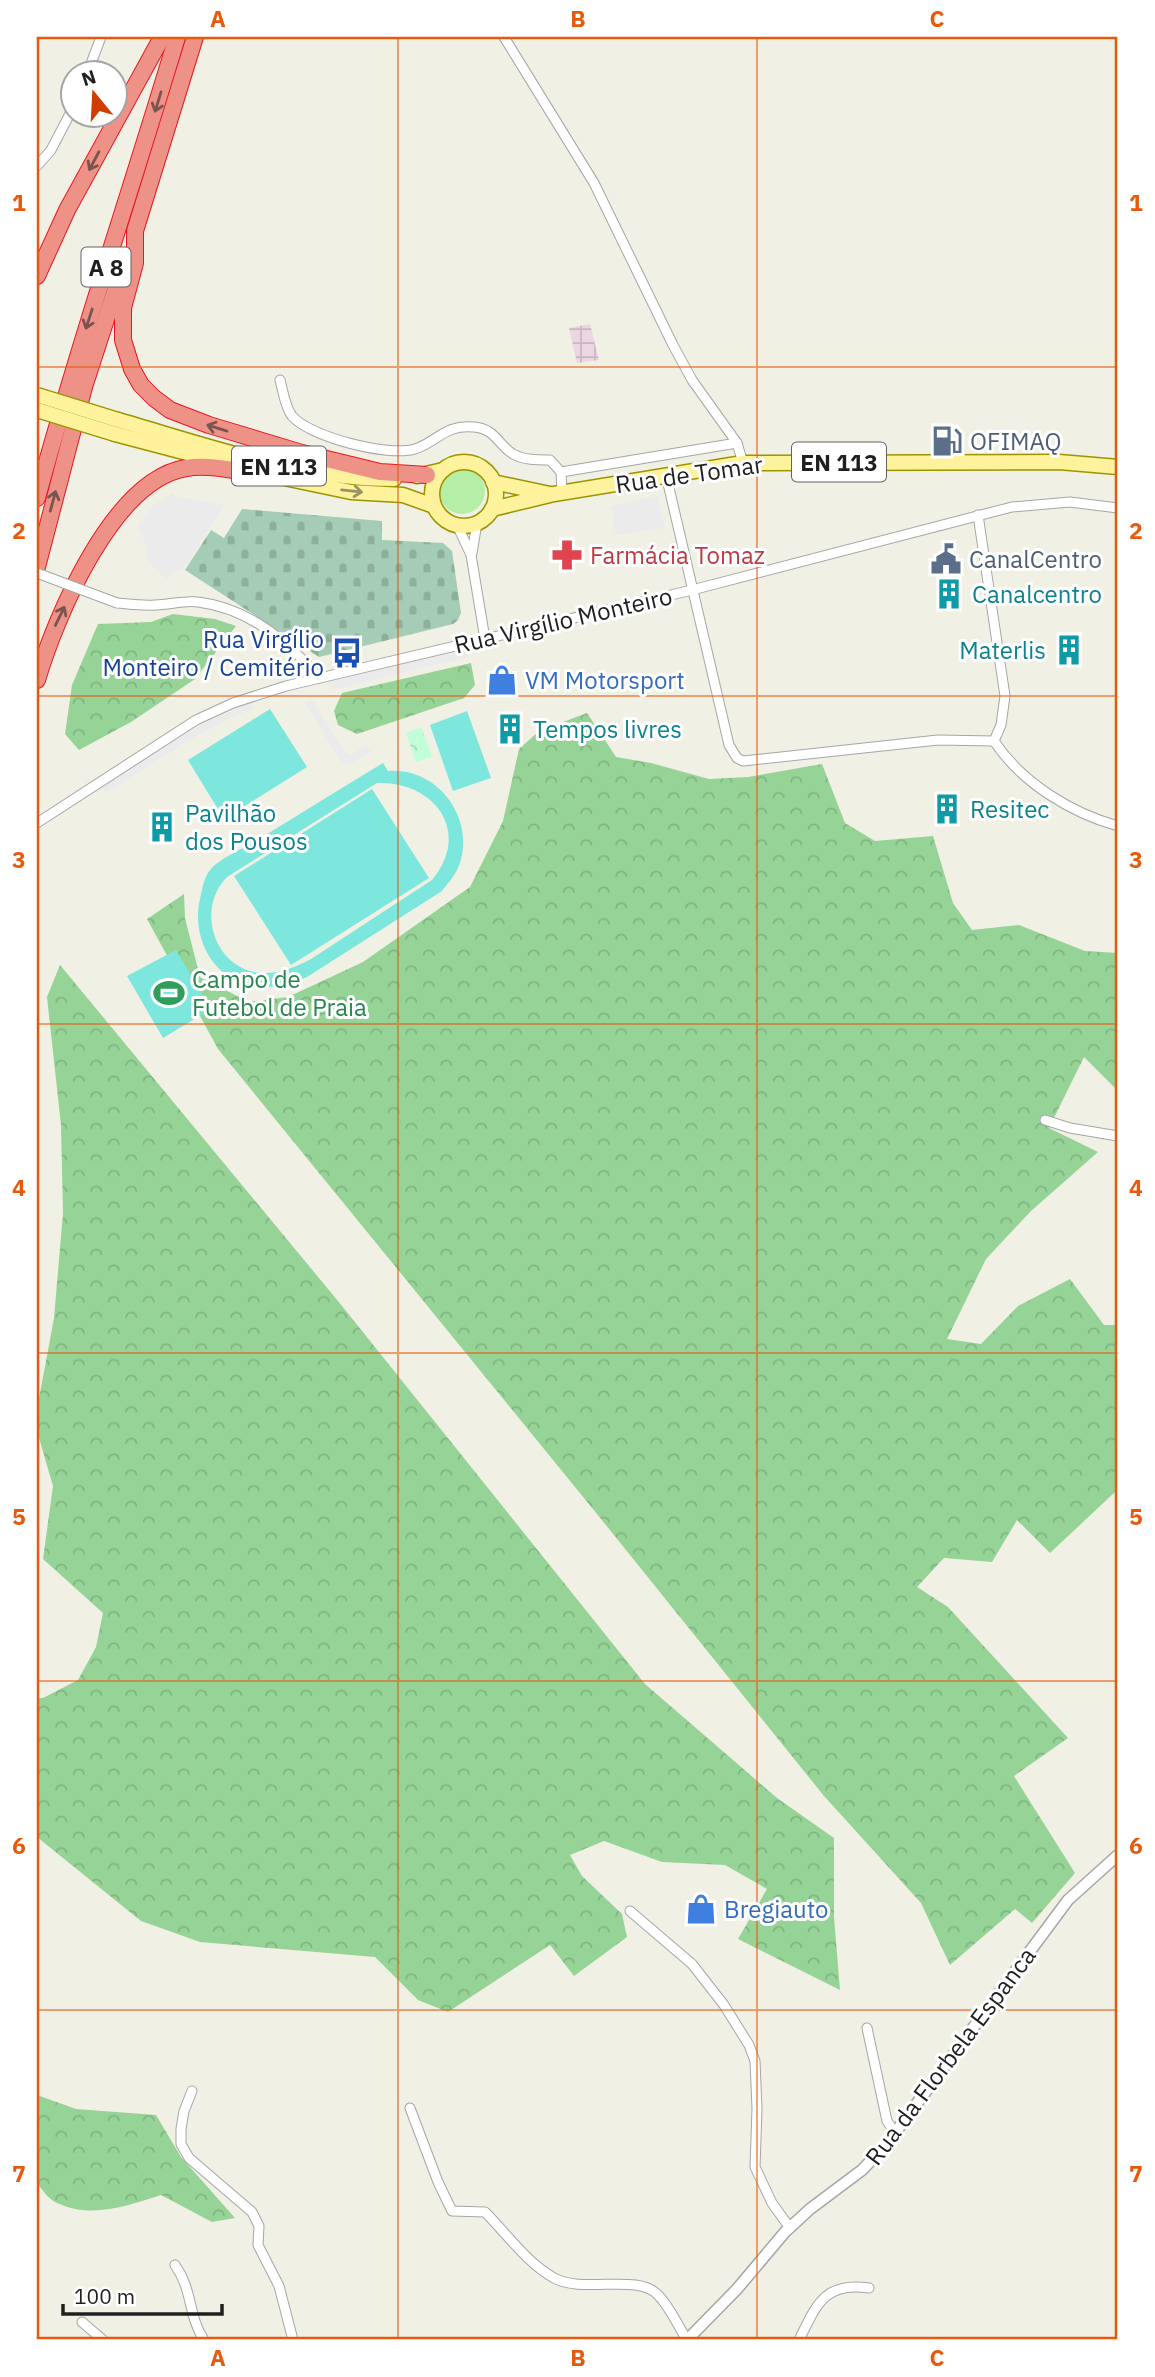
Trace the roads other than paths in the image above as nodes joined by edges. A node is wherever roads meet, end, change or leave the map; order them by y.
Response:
1 (101, 37) edge
2 (162, 37) edge
3 (177, 37) edge
4 (195, 37) edge
5 (504, 37) edge
6 (92, 60) edge
7 (61, 130) edge
8 (37, 166) edge
9 (135, 231) junction
10 (37, 276) edge
11 (280, 380) dead end
12 (37, 395) edge
13 (37, 410) edge
14 (117, 427) junction
15 (737, 443) junction
16 (743, 463) junction
17 (1118, 467) edge
18 (443, 470) junction
19 (561, 472) junction
20 (261, 475) junction
21 (427, 475) junction
22 (666, 475) junction
23 (493, 482) junction
24 (558, 494) junction
25 (37, 498) edge
26 (434, 506) junction
27 (492, 509) junction
28 (1118, 509) edge
29 (978, 515) junction
30 (477, 523) junction
31 (457, 525) junction
32 (471, 555) junction
33 (37, 567) edge
34 (37, 572) edge
35 (692, 590) junction
36 (485, 639) junction
37 (319, 678) junction
38 (37, 680) edge
39 (995, 741) junction
40 (37, 823) edge
41 (1118, 826) edge
42 (1045, 1120) dead end
43 (1118, 1136) edge
44 (1118, 1855) edge
45 (630, 1911) dead end
46 (867, 2028) dead end
47 (192, 2091) dead end
48 (410, 2108) dead end
49 (895, 2133) junction
50 (790, 2228) junction
51 (174, 2265) dead end
52 (869, 2288) dead end
53 (82, 2322) dead end
54 (103, 2340) edge
55 (204, 2340) edge
56 (293, 2340) edge
57 (687, 2340) edge
58 (799, 2340) edge

1 - 6 street
2 -> 10 highway
3 -> 25 highway, A 8
4 - 9 highway, A 8
5 - 15 street
7 - 8 street
21 -> 9 highway
33 -> 9 highway, A 8
11 - 19 street
12 - 14 main road, Rua de Tomar / EN 113, bridge
13 - 14 main road, Rua de Tomar / EN 113, bridge
14 - 20 main road, Rua de Tomar / EN 113
14 - 21 main road, Rua de Tomar / EN 113
15 - 16 street
15 - 19 street
16 - 17 main road, Rua de Tomar / EN 113
16 - 22 main road, Rua de Tomar / EN 113
18 - 21 main road, Rua de Tomar / EN 113
18 - 23 main road, Rua de Tomar / EN 113
18 - 26 main road
19 - 24 street
20 -> 26 main road, Rua de Tomar / EN 113
38 -> 20 highway
22 - 24 main road, Rua de Tomar / EN 113
22 - 35 street
23 - 24 main road, Rua de Tomar / EN 113
23 - 27 main road
24 - 27 main road, Rua de Tomar / EN 113
26 - 31 main road, Rua de Tomar / EN 113
27 - 30 main road, Rua de Tomar / EN 113
28 - 29 street, Rua Virgílio Monteiro
29 - 35 street, Rua Virgílio Monteiro
29 - 39 street
30 - 31 main road
30 - 32 street
31 - 32 street
32 - 36 street
34 - 37 street, bridge
35 - 36 street, Rua Virgílio Monteiro
35 - 39 street
36 - 37 street, Rua Virgílio Monteiro
37 - 40 street, Rua Virgílio Monteiro
39 - 41 street
42 - 43 street
44 - 49 street, Rua da Florbela Espanca
45 - 50 street
46 - 49 street
47 - 56 street
48 - 57 street
49 - 50 street, Rua da Florbela Espanca
50 - 57 street, Rua da Florbela Espanca
51 - 55 street
52 - 58 street
53 - 54 street

